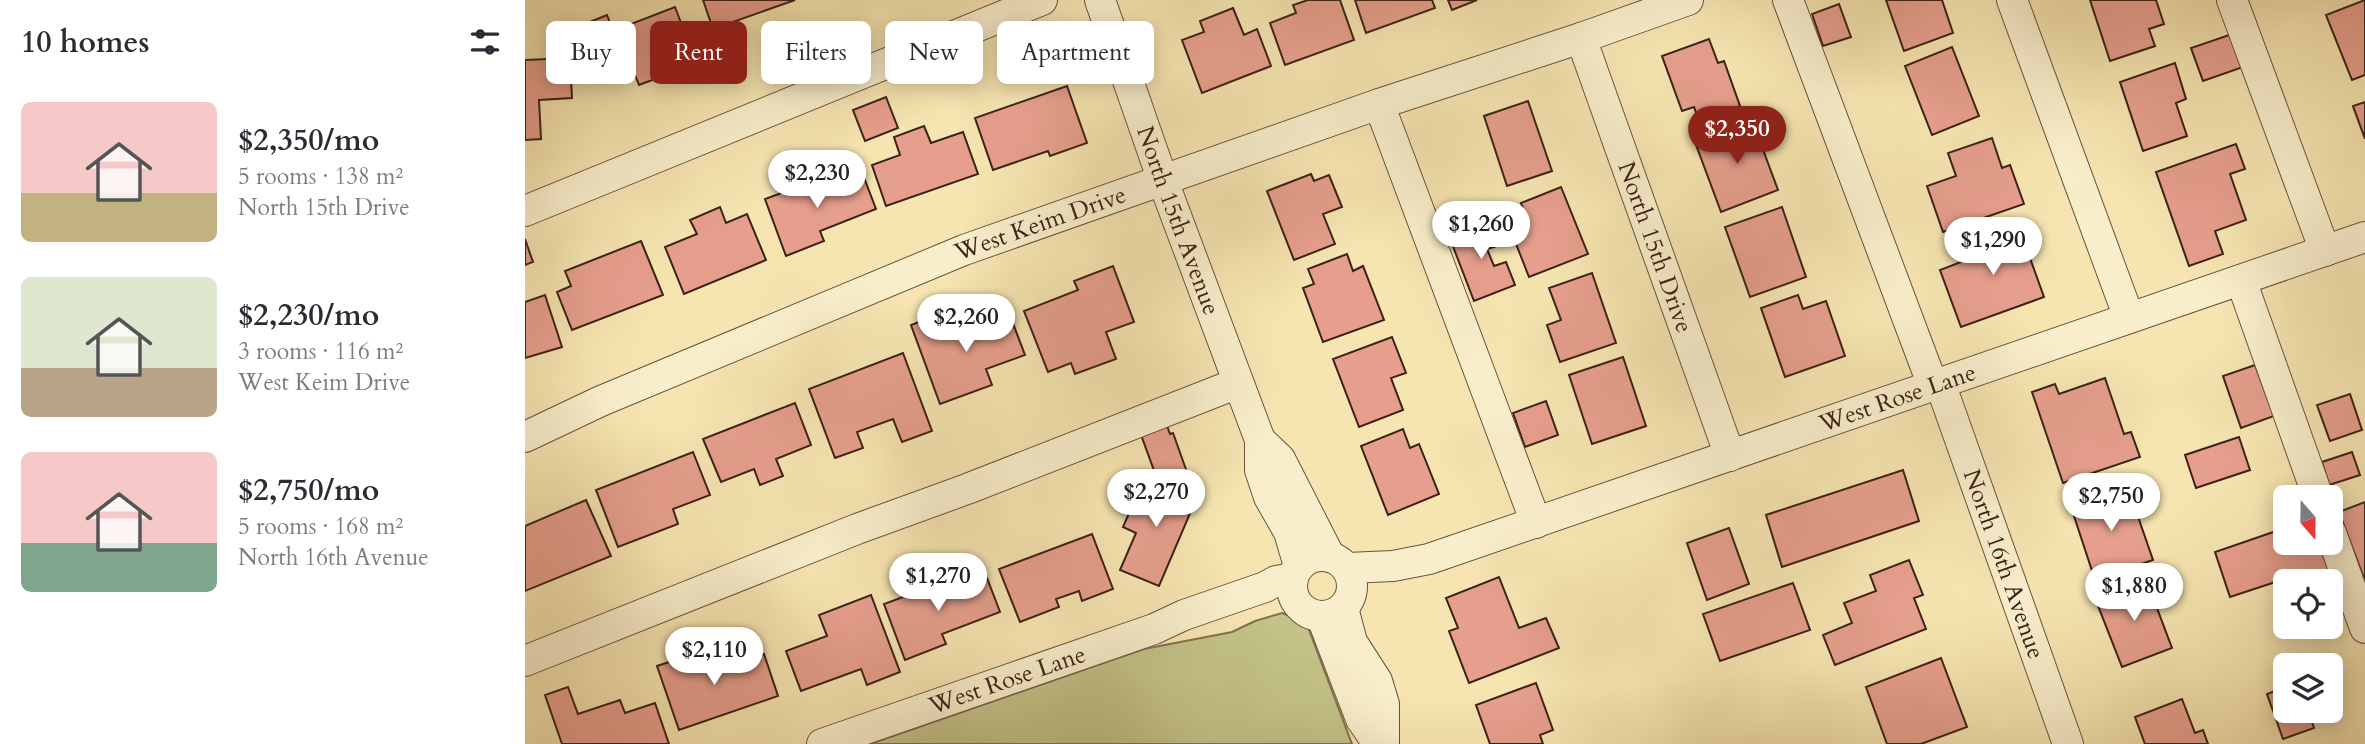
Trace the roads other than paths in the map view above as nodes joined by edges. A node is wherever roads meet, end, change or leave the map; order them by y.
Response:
1 (1042, 0) edge
2 (1100, 0) edge
3 (1688, 0) edge
4 (1788, 0) edge
5 (2012, 0) edge
6 (2232, 0) edge
7 (1581, 38) junction
8 (1379, 104) junction
9 (1164, 181) junction
10 (525, 211) edge
11 (2365, 237) edge
12 (2325, 251) junction
13 (2241, 280) junction
14 (2129, 318) junction
15 (1238, 383) junction
16 (1936, 385) junction
17 (525, 437) edge
18 (1260, 440) junction
19 (1730, 456) junction
20 (2314, 485) edge
21 (1535, 523) junction
22 (2339, 555) edge
23 (1429, 559) junction
24 (1338, 562) junction
25 (1317, 595) junction
26 (2365, 628) edge
27 (525, 661) edge
28 (822, 744) edge
29 (1378, 744) edge
30 (1384, 744) edge
31 (2068, 744) edge

1 - 10 street
2 - 9 street, North 15th Avenue
3 - 7 street, West Keim Drive
4 - 16 street, North 16th Avenue
5 - 14 street
6 - 12 street
7 - 8 street, West Keim Drive
7 - 19 street, North 15th Drive
8 - 9 street, West Keim Drive
8 - 21 street
9 - 15 street, North 15th Avenue
9 - 17 street, West Keim Drive
11 - 12 street, West Rose Lane
12 - 13 street, West Rose Lane
13 - 14 street, West Rose Lane
13 - 20 street
14 - 16 street, West Rose Lane
15 - 18 street, North 15th Avenue
15 - 27 street
16 - 19 street, West Rose Lane
16 - 31 street, North 16th Avenue
18 - 24 street, North 15th Avenue
18 - 25 street, North 15th Avenue
19 - 21 street, West Rose Lane
21 - 23 street, West Rose Lane
22 - 26 street
23 - 24 street, West Rose Lane
23 - 25 street, West Rose Lane
24 - 25 street
24 - 25 street, West Rose Lane
25 - 28 street, West Rose Lane
25 - 29 street, North 15th Avenue
25 - 30 street, North 15th Avenue

